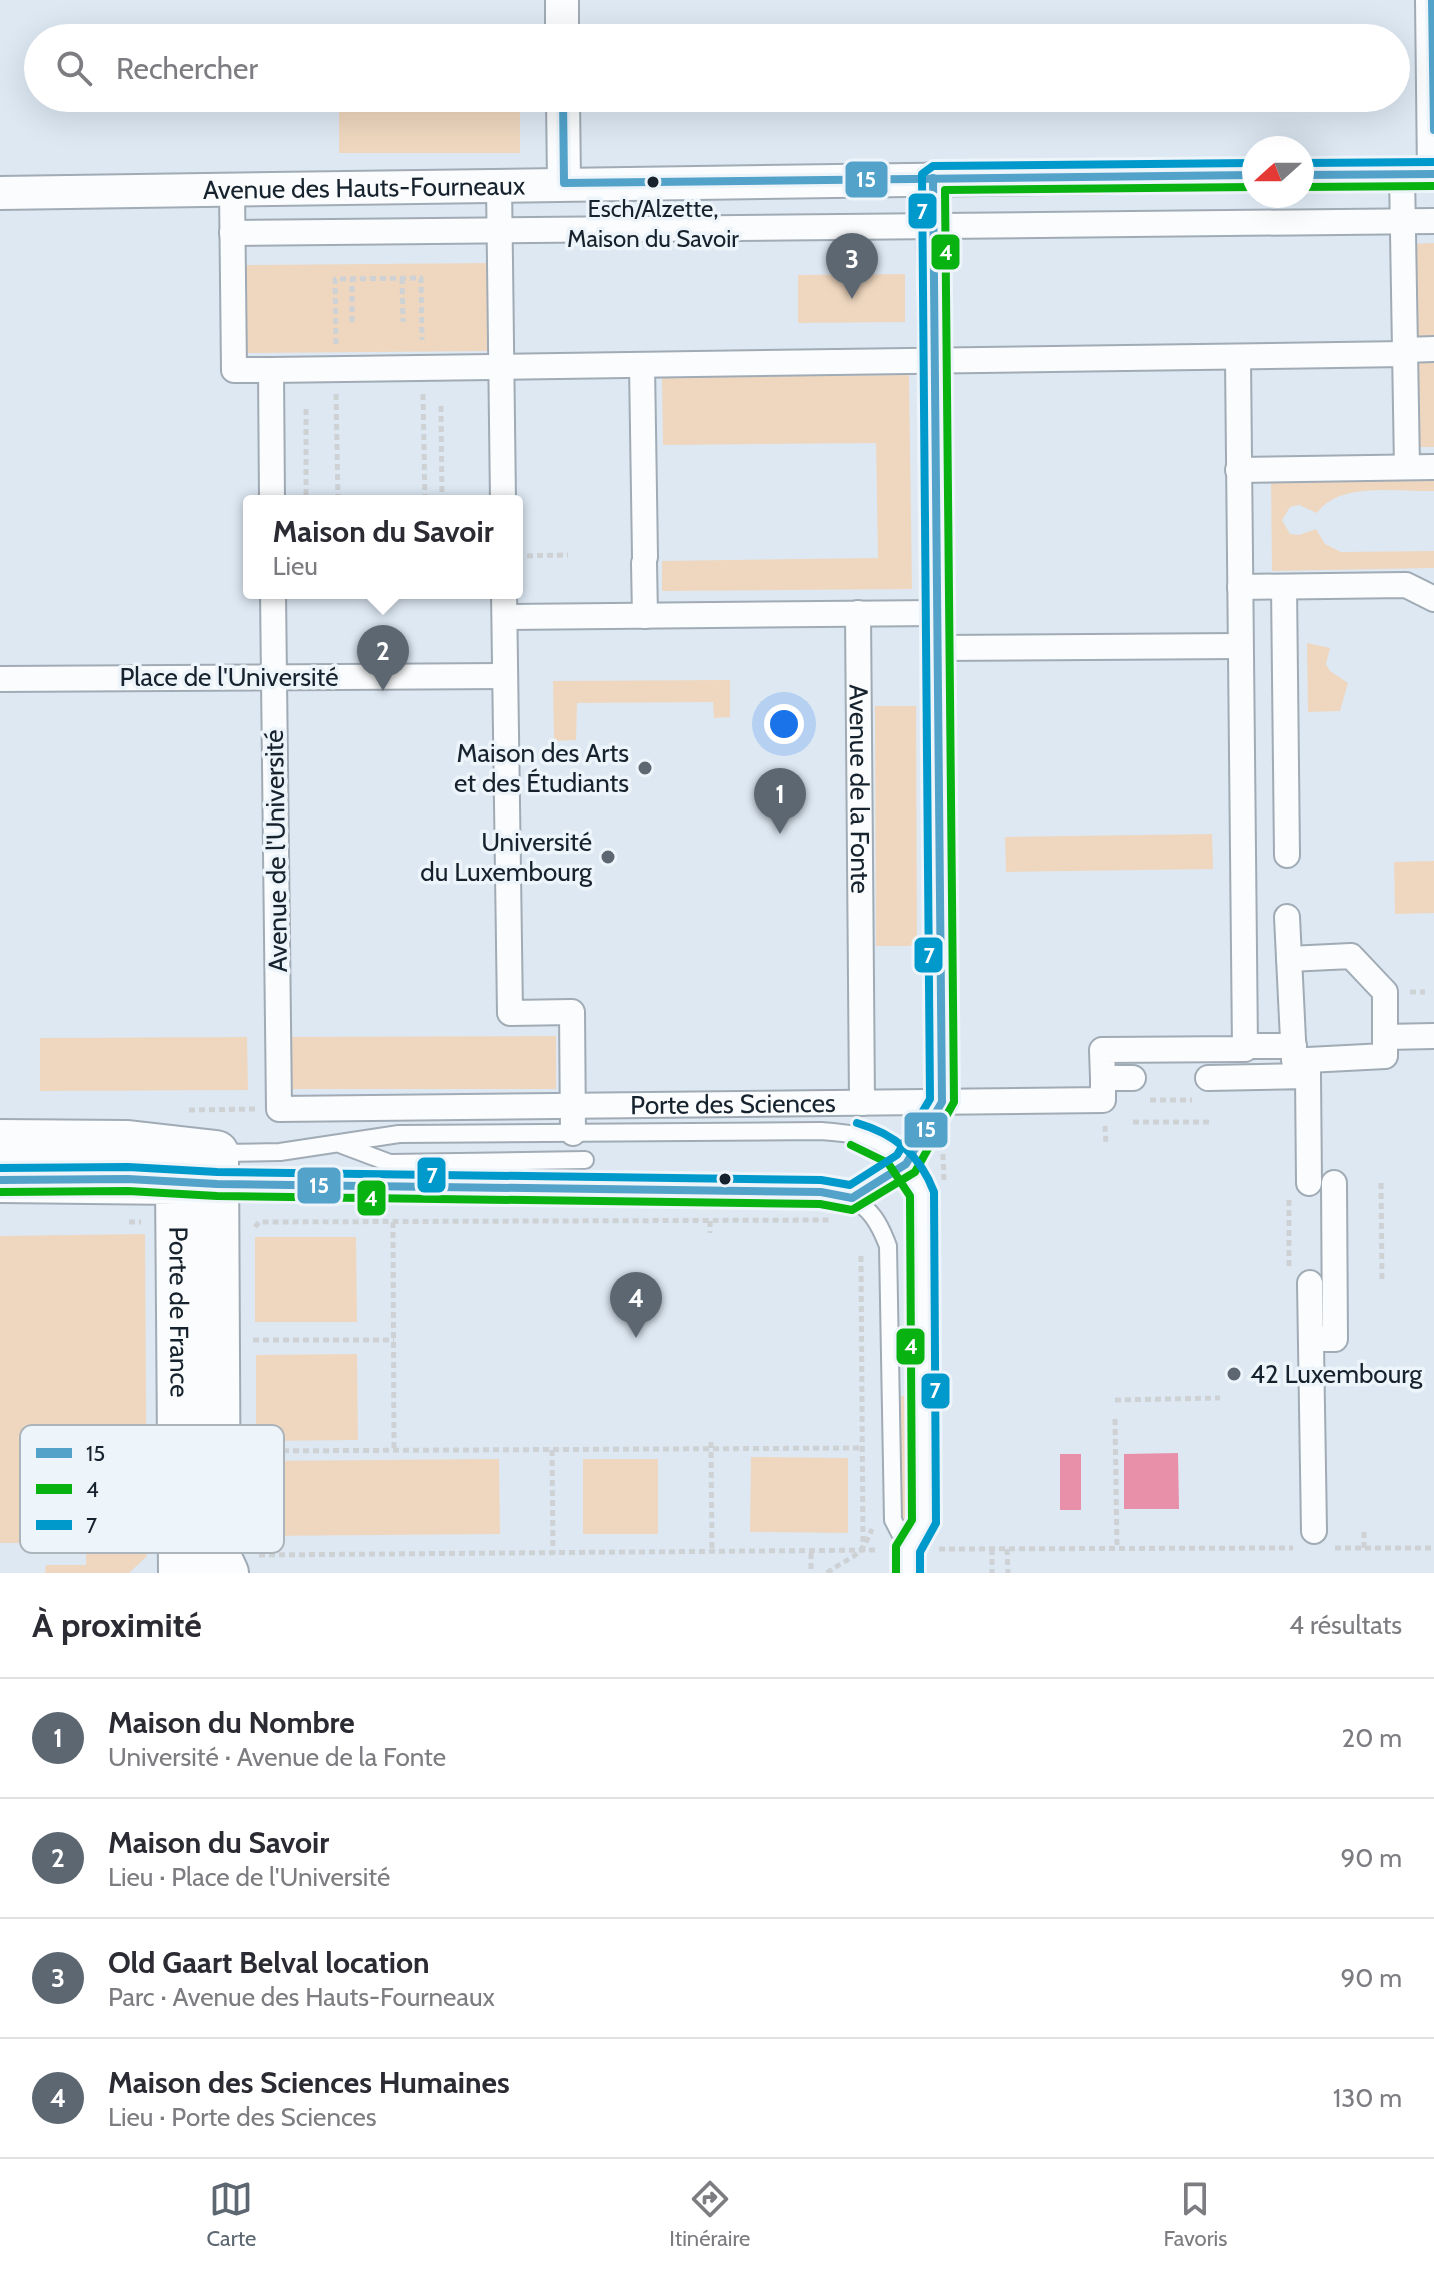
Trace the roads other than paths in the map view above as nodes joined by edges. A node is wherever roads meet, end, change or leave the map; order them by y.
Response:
1 (562, 0) edge
2 (1432, 0) edge
3 (562, 24) edge
4 (563, 112) edge
5 (1434, 130) edge
6 (1423, 174) edge
7 (1242, 175) edge
8 (1314, 175) edge
9 (933, 178) junction
10 (564, 183) junction
11 (499, 184) junction
12 (232, 190) junction
13 (0, 193) edge
14 (1434, 221) edge
15 (1403, 222) junction
16 (933, 225) junction
17 (500, 229) junction
18 (232, 233) junction
19 (1434, 349) edge
20 (1405, 352) junction
21 (1238, 359) junction
22 (935, 362) junction
23 (642, 365) junction
24 (501, 367) junction
25 (271, 370) junction
26 (1407, 467) junction
27 (1434, 467) edge
28 (1238, 470) junction
29 (272, 495) edge
30 (503, 495) edge
31 (1240, 587) junction
32 (1284, 587) junction
33 (273, 599) edge
34 (1434, 599) edge
35 (505, 605) edge
36 (858, 613) junction
37 (937, 613) junction
38 (645, 616) junction
39 (1240, 646) junction
40 (937, 648) junction
41 (505, 676) junction
42 (274, 677) junction
43 (0, 679) edge
44 (1287, 855) dead end
45 (1287, 917) dead end
46 (1289, 959) junction
47 (1434, 1036) edge
48 (1385, 1037) junction
49 (1245, 1046) junction
50 (1303, 1061) junction
51 (1103, 1078) junction
52 (1133, 1078) dead end
53 (1208, 1089) road end
54 (953, 1102) junction
55 (862, 1103) junction
56 (572, 1107) junction
57 (279, 1109) joint
58 (573, 1133) junction
59 (0, 1142) edge
60 (342, 1145) junction
61 (585, 1160) dead end
62 (906, 1164) junction
63 (197, 1167) junction
64 (0, 1180) edge
65 (852, 1198) junction
66 (1310, 1283) dead end
67 (1311, 1339) junction
68 (203, 1425) edge
69 (1313, 1543) road end
70 (908, 1561) edge

1 - 3 street
2 - 5 street
4 - 10 street
5 - 6 street
6 - 8 street
6 - 15 street
7 - 9 street, Avenue des Hauts-Fourneaux
9 - 10 street, Avenue des Hauts-Fourneaux
9 - 16 street
10 - 11 street, Avenue des Hauts-Fourneaux
11 - 12 street, Avenue des Hauts-Fourneaux
11 - 17 street
12 - 13 street, Avenue des Hauts-Fourneaux
12 - 18 street
14 - 15 street, Avenue des Hauts-Fourneaux
15 - 16 street, Avenue des Hauts-Fourneaux
15 - 20 street
16 - 17 street, Avenue des Hauts-Fourneaux
16 - 22 street
17 - 18 street, Avenue des Hauts-Fourneaux
17 - 24 street
18 - 25 street
19 - 20 street
20 - 21 street
20 - 26 street
21 - 22 street
21 - 28 street
22 - 23 street
22 - 37 street
23 - 24 street
23 - 38 street
24 - 25 street
24 - 30 street
25 - 29 street
26 - 27 street
26 - 28 street
28 - 31 street
31 - 32 street
31 - 39 street
32 - 34 street
32 - 44 street
33 - 42 street, Avenue de l'Université
35 - 38 street
35 - 41 street
36 - 37 street
36 - 38 street
36 - 55 street, Avenue de la Fonte
37 - 40 street
39 - 40 street
39 - 49 street
40 - 54 street
41 - 42 street, Place de l'Université
41 - 56 street
42 - 43 street, Place de l'Université
42 - 57 street, Avenue de l'Université
45 - 46 street
46 - 48 street
46 - 50 street
47 - 48 street
48 - 50 street
49 - 50 street
49 - 51 street
50 - 53 street
50 - 67 street
51 - 52 street
51 - 54 street, Porte des Sciences
54 - 55 street, Porte des Sciences
54 - 62 street
55 - 56 street, Porte des Sciences
56 - 57 street, Porte des Sciences
56 - 58 street
58 - 60 lane
58 - 62 lane
59 - 63 main road
60 - 61 lane
60 - 63 lane
62 - 65 lane
62 - 70 lane
63 - 64 main road
63 - 65 lane
63 - 68 main road, Porte de France
65 - 70 lane
66 - 67 street
67 - 69 street

